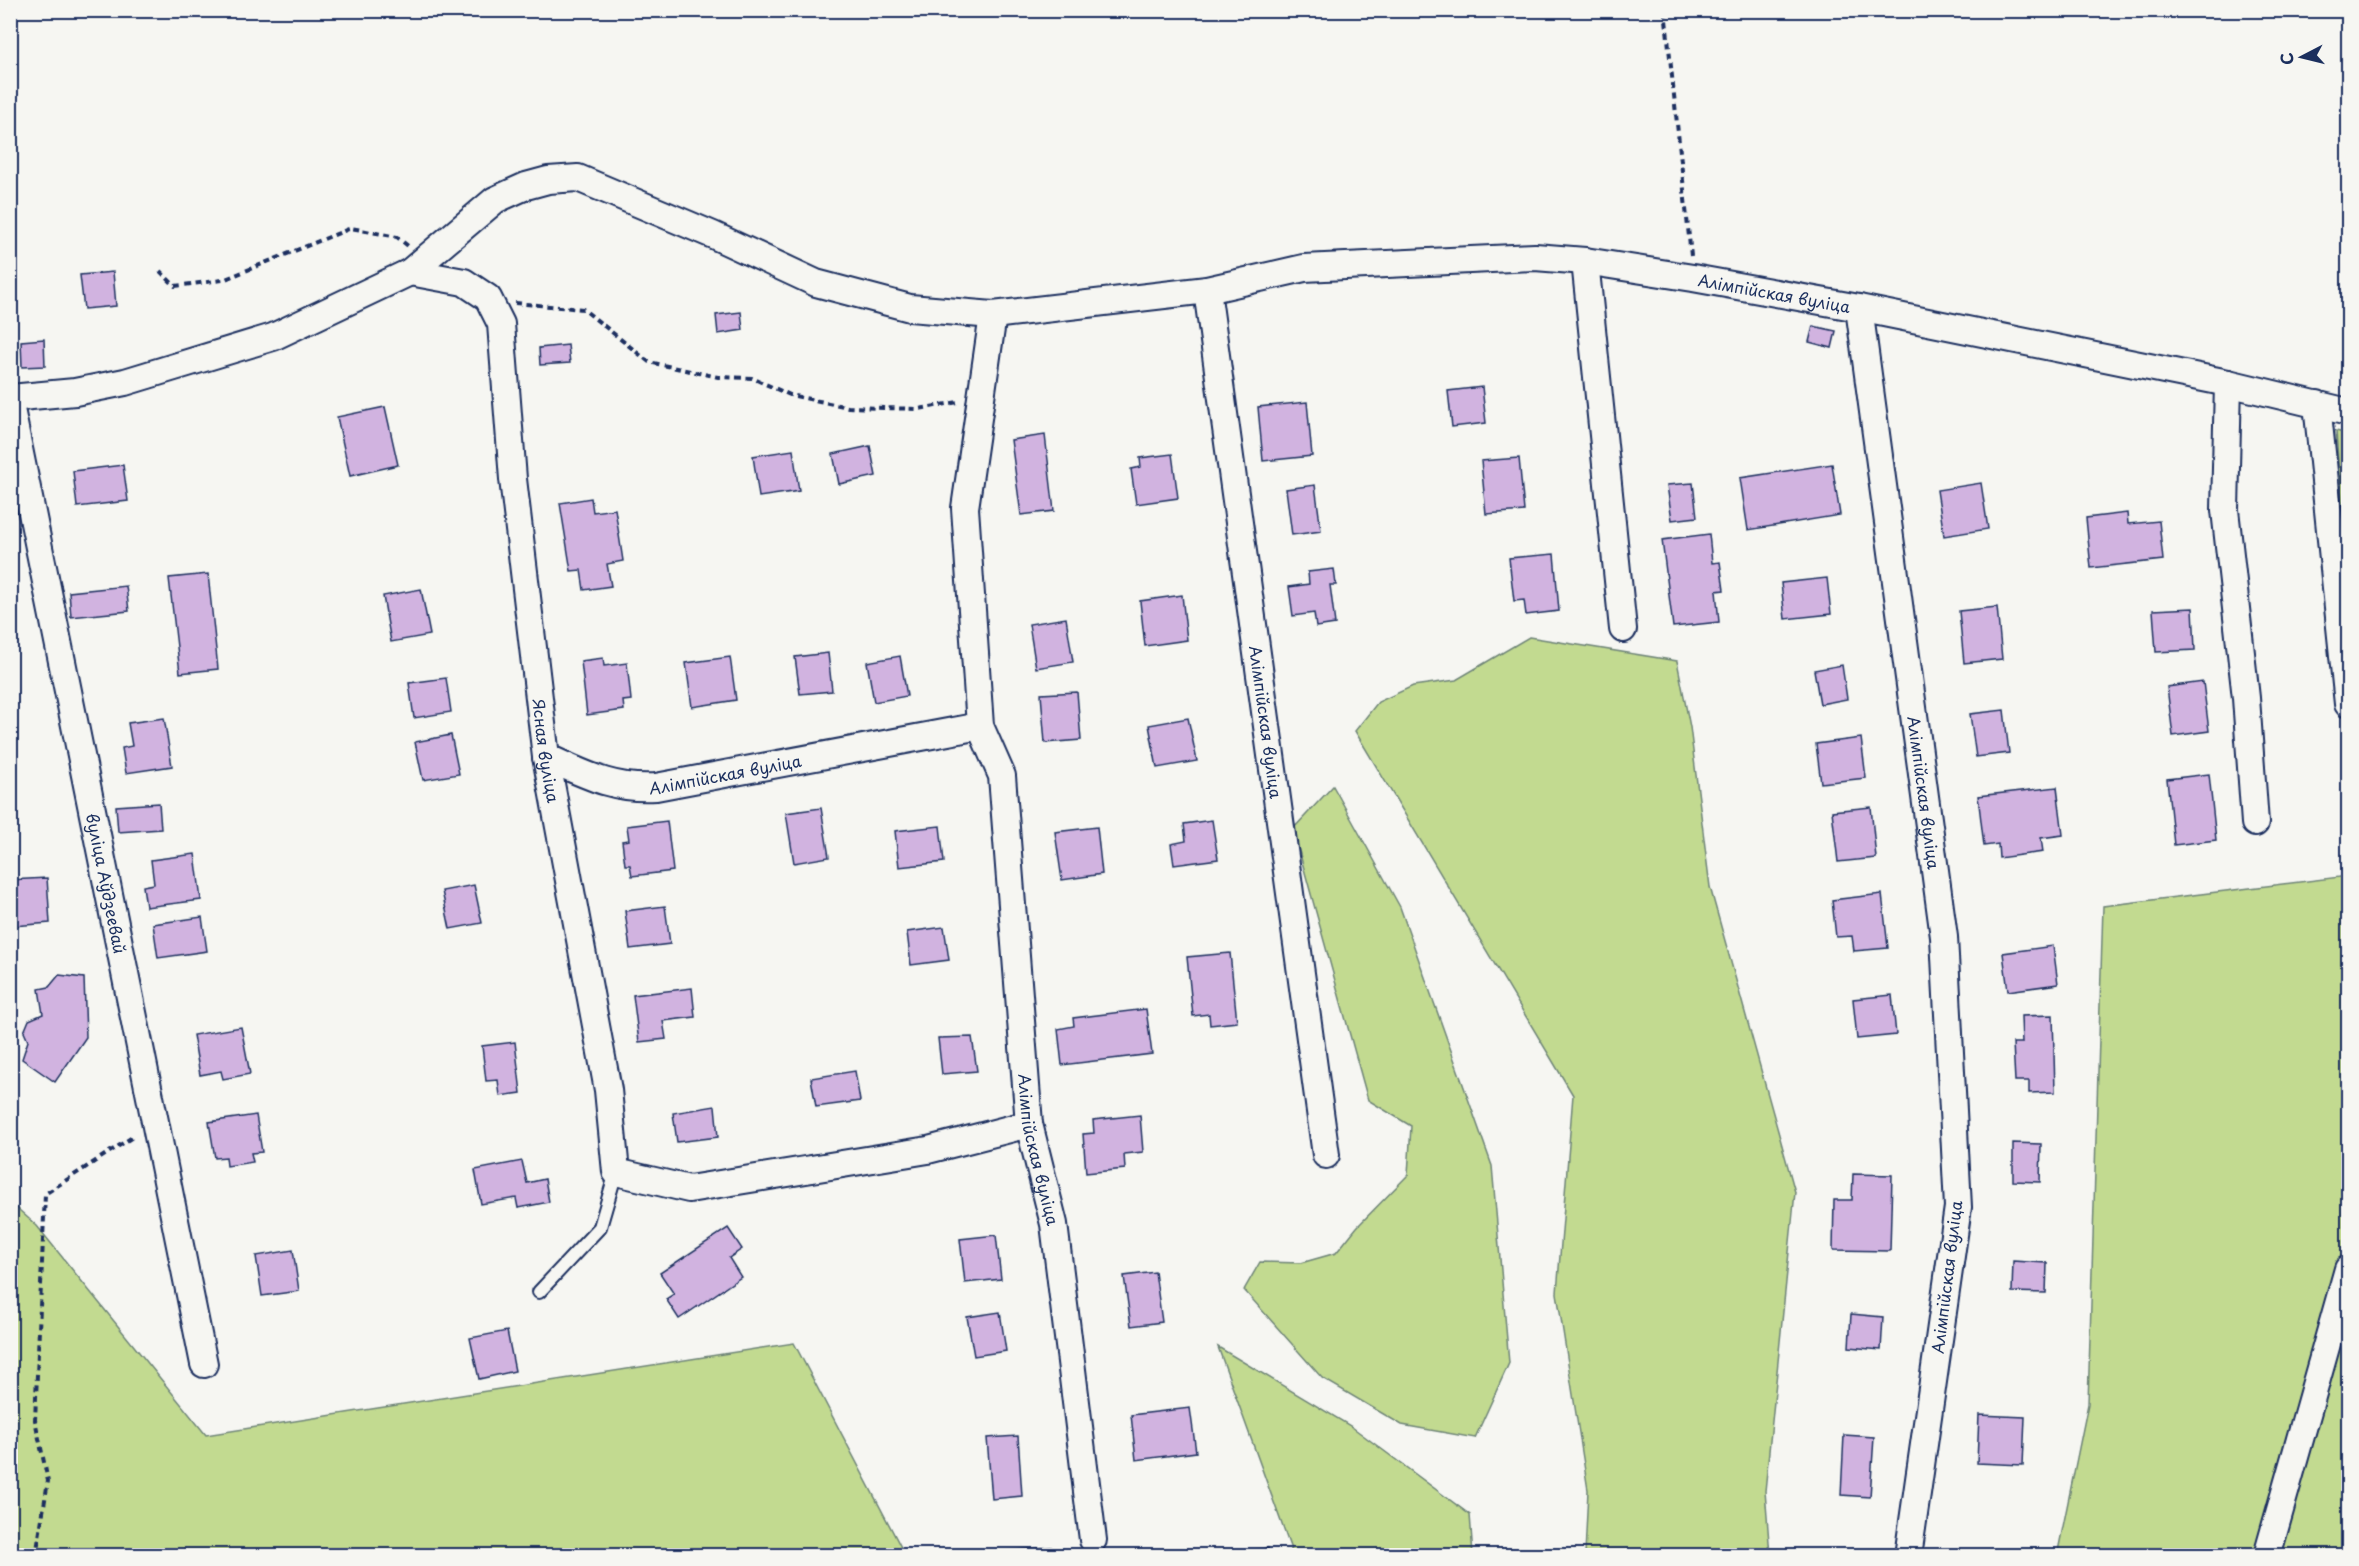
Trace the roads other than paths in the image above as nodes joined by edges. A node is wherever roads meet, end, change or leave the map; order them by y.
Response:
1 (1585, 261) junction
2 (418, 265) junction
3 (1207, 290) junction
4 (1859, 308) junction
5 (993, 315) junction
6 (2228, 383) junction
7 (10, 398) edge
8 (10, 404) edge
9 (2317, 404) junction
10 (2349, 411) edge
11 (1623, 629) dead end
12 (2349, 704) edge
13 (980, 726) junction
14 (546, 757) junction
15 (2255, 823) dead end
16 (1029, 1124) junction
17 (1326, 1155) dead end
18 (616, 1173) junction
19 (2349, 1269) edge
20 (538, 1292) dead end
21 (204, 1364) dead end
22 (1093, 1540) dead end
23 (1908, 1556) edge
24 (2267, 1556) edge

1 - 3 street, Алімпійская вуліца
1 - 4 street, Алімпійская вуліца
1 - 11 street
2 - 5 street
2 - 7 street
2 - 14 street, Ясная вуліца
3 - 5 street, Алімпійская вуліца
3 - 17 street, Алімпійская вуліца
4 - 6 street
4 - 23 street, Алімпійская вуліца
5 - 13 street, Алімпійская вуліца
6 - 9 street
6 - 15 street
8 - 21 street, вуліца Аўдзеевай
9 - 10 street
9 - 12 street
13 - 14 street, Алімпійская вуліца
13 - 16 street, Алімпійская вуліца
14 - 18 street, Ясная вуліца
16 - 18 street
16 - 22 street, Алімпійская вуліца
18 - 20 lane
19 - 24 street

